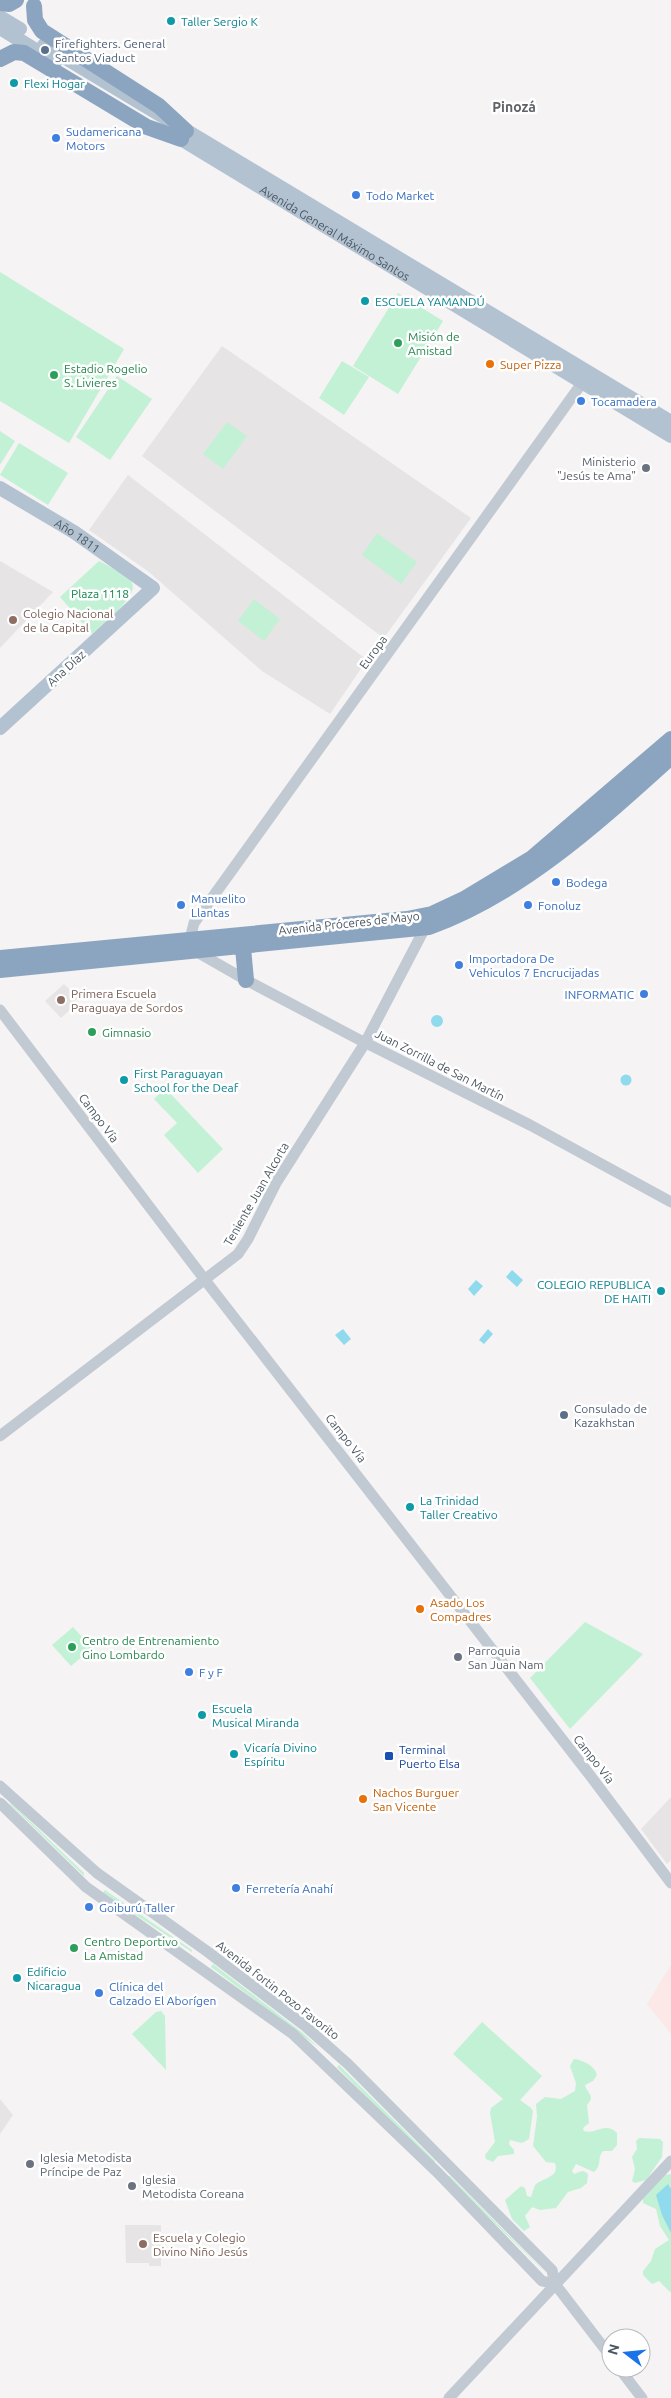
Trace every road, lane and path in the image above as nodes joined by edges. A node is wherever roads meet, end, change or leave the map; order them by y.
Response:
1 (37, 3) edge
2 (9, 7) edge
3 (24, 22) dead end
4 (3, 41) edge
5 (0, 59) edge
6 (128, 102) junction
7 (184, 135) junction
8 (582, 382) junction
9 (671, 422) edge
10 (671, 436) edge
11 (0, 488) edge
12 (153, 588) joint
13 (0, 728) edge
14 (671, 739) edge
15 (671, 757) edge
16 (428, 921) junction
17 (193, 945) junction
18 (243, 948) junction
19 (0, 958) edge
20 (0, 970) edge
21 (246, 980) junction
22 (0, 1010) edge
23 (365, 1043) junction
24 (671, 1202) edge
25 (205, 1280) junction
26 (0, 1436) edge
27 (0, 1786) edge
28 (0, 1804) edge
29 (671, 1884) edge
30 (671, 2161) edge
31 (555, 2284) junction
32 (601, 2344) edge
33 (627, 2378) edge
34 (448, 2398) edge
35 (642, 2398) edge

1 - 3 highway
1 - 7 highway
2 - 6 main road, Avenida General Máximo Santos
4 - 6 main road, Avenida General Máximo Santos
5 - 7 highway
6 - 7 main road, Avenida General Máximo Santos
7 - 8 main road, Avenida General Máximo Santos
7 - 9 main road, Avenida General Máximo Santos
8 - 10 main road, Avenida General Máximo Santos
8 - 17 street, Europa
11 - 12 main road, Año 1811
12 - 13 main road, Ana Díaz
14 - 16 highway, Avenida Próceres de Mayo
15 - 16 highway, Avenida Próceres de Mayo
16 - 17 highway, Avenida Próceres de Mayo
16 - 18 highway, Avenida Próceres de Mayo
16 - 23 street, Teniente Juan Alcorta
17 - 18 highway, Avenida Próceres de Mayo
17 - 19 highway, Avenida Próceres de Mayo
17 - 20 highway, Avenida Próceres de Mayo
17 - 21 street, Juan Zorrilla de San Martín
18 - 21 highway
21 - 23 street, Juan Zorrilla de San Martín
22 - 25 street, Campo Vía
23 - 24 street, Juan Zorrilla de San Martín
23 - 25 street, Teniente Juan Alcorta
25 - 26 street, Teniente Juan Alcorta
25 - 29 street, Campo Vía
27 - 31 street, Avenida fortin Pozo Favorito
28 - 31 street, Avenida fortin Pozo Favorito
30 - 31 street
31 - 32 street, Avenida fortin Pozo Favorito
31 - 34 street
33 - 35 street

